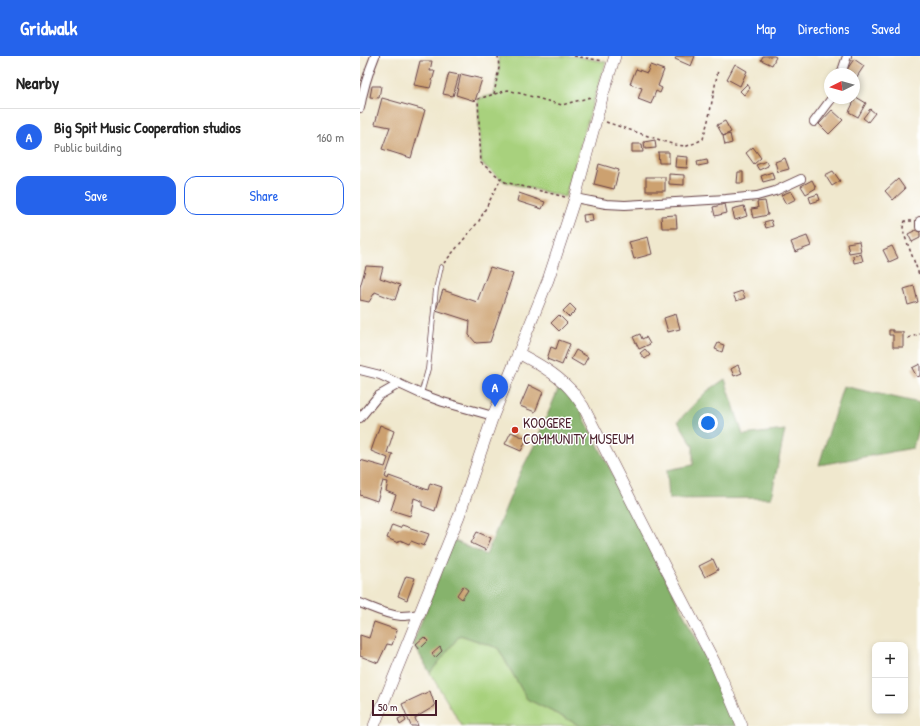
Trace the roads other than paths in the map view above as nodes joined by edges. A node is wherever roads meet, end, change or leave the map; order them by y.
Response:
1 (375, 56) edge
2 (847, 56) edge
3 (610, 59) edge
4 (843, 68) edge
5 (828, 104) edge
6 (360, 108) edge
7 (814, 122) dead end
8 (801, 179) dead end
9 (575, 198) junction
10 (916, 221) edge
11 (920, 226) edge
12 (441, 267) road end
13 (518, 353) junction
14 (360, 370) edge
15 (399, 384) junction
16 (421, 394) junction
17 (493, 416) junction
18 (360, 418) edge
19 (360, 603) edge
20 (420, 614) junction
21 (374, 726) edge
22 (742, 726) edge

1 - 6 street
2 - 4 street
3 - 9 street
5 - 7 street
8 - 9 street
9 - 13 street
10 - 11 street
12 - 16 lane
13 - 17 street
13 - 22 street
14 - 15 street
15 - 16 street
15 - 18 street
16 - 17 street
17 - 20 street
19 - 20 street
20 - 21 street

